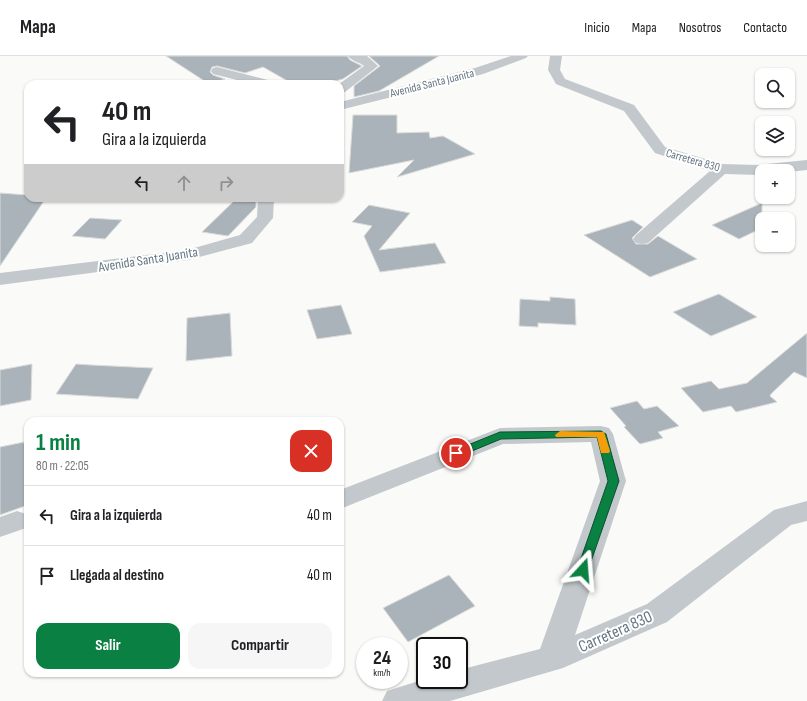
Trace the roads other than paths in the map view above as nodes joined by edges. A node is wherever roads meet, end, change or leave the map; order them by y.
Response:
1 (354, 56) edge
2 (522, 56) edge
3 (556, 56) edge
4 (218, 71) dead end
5 (253, 80) edge
6 (344, 86) edge
7 (344, 105) edge
8 (807, 165) edge
9 (721, 169) junction
10 (266, 202) edge
11 (642, 239) dead end
12 (0, 280) edge
13 (344, 498) edge
14 (807, 511) edge
15 (552, 659) junction
16 (398, 701) edge

1 - 6 street
2 - 7 street, Avenida Santa Juanita
3 - 9 street, Carretera 830
4 - 5 street
8 - 9 street, Carretera 830
9 - 11 street
10 - 12 street, Avenida Santa Juanita
13 - 15 street
14 - 15 street, Carretera 830
15 - 16 street, Carretera 830

